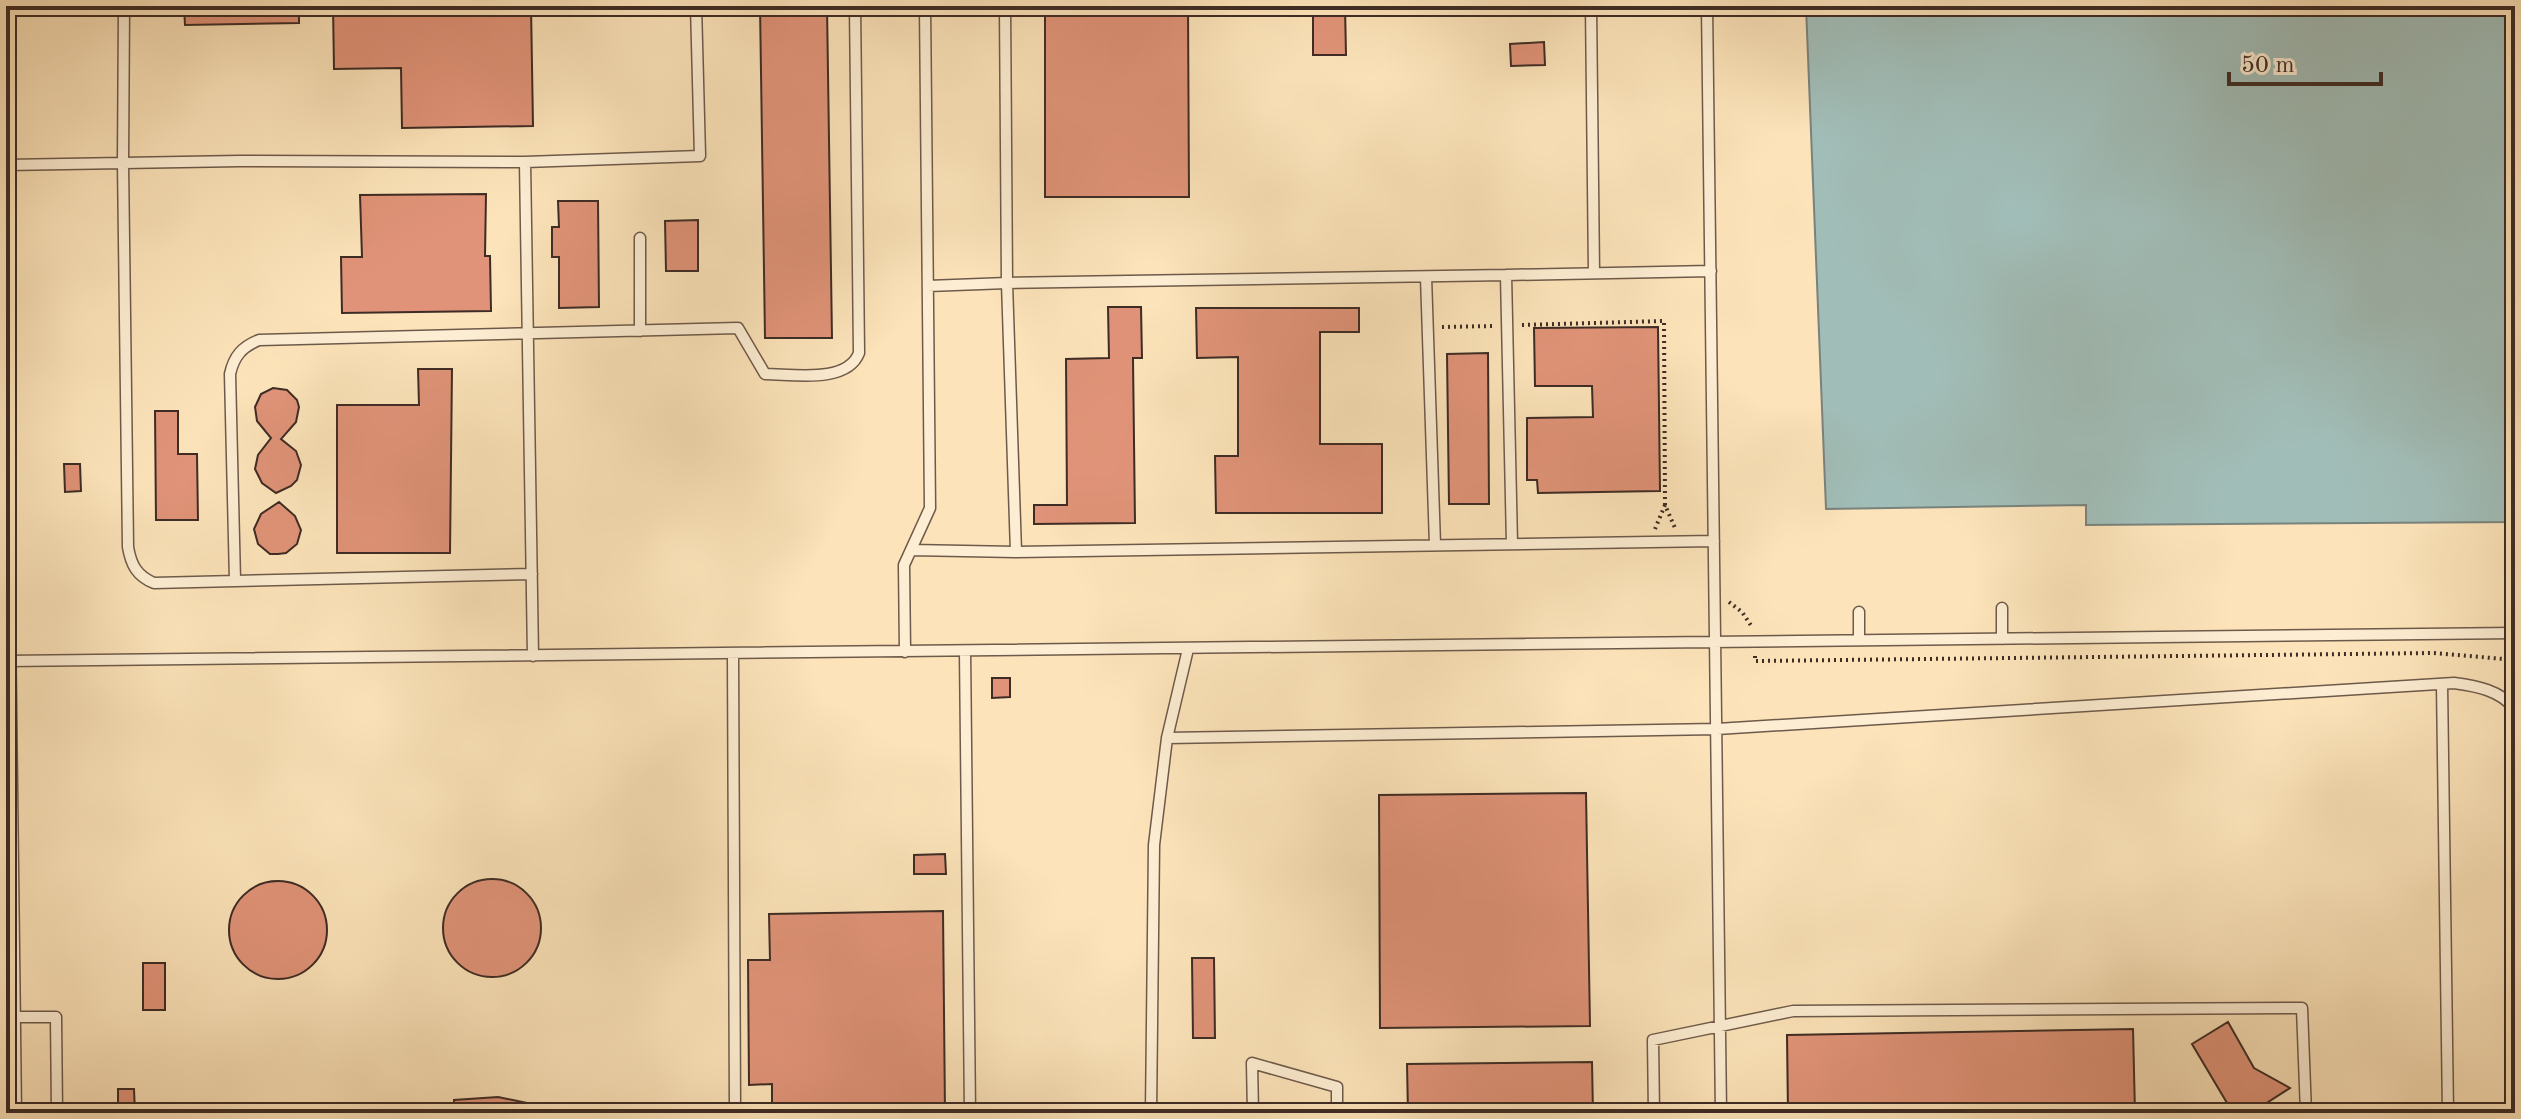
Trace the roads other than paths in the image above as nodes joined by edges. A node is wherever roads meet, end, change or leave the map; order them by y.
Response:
1 (124, 6) edge
2 (696, 6) edge
3 (855, 6) edge
4 (925, 6) edge
5 (1005, 6) edge
6 (1591, 6) edge
7 (1707, 6) edge
8 (525, 162) junction
9 (123, 163) junction
10 (6, 165) edge
11 (640, 238) dead end
12 (1711, 271) junction
13 (1594, 273) junction
14 (1506, 275) junction
15 (1426, 277) junction
16 (1007, 283) junction
17 (928, 286) junction
18 (6, 296) edge
19 (640, 331) junction
20 (528, 335) junction
21 (7, 396) edge
22 (1714, 541) junction
23 (1512, 544) junction
24 (1435, 545) junction
25 (911, 550) junction
26 (1016, 552) junction
27 (532, 574) junction
28 (235, 581) junction
29 (2002, 608) dead end
30 (1859, 612) dead end
31 (2515, 633) edge
32 (2002, 639) junction
33 (1859, 640) junction
34 (1716, 642) junction
35 (1188, 649) junction
36 (965, 651) junction
37 (905, 652) junction
38 (733, 654) junction
39 (533, 656) junction
40 (8, 661) edge
41 (2442, 684) junction
42 (2515, 709) edge
43 (1717, 729) junction
44 (1167, 738) junction
45 (9, 852) edge
46 (8, 997) edge
47 (14, 1017) junction
48 (1720, 1027) junction
49 (16, 1113) edge
50 (57, 1113) edge
51 (735, 1113) edge
52 (970, 1113) edge
53 (1151, 1113) edge
54 (1253, 1113) edge
55 (1337, 1113) edge
56 (1654, 1113) edge
57 (1721, 1113) edge
58 (2306, 1113) edge
59 (2448, 1113) edge

1 - 9 lane
2 - 8 lane
3 - 19 lane
4 - 17 lane
5 - 16 lane
6 - 13 lane
7 - 12 lane
8 - 9 lane
8 - 20 lane
9 - 10 lane
9 - 28 lane
11 - 19 lane
12 - 13 lane
12 - 22 lane
13 - 14 lane
14 - 15 lane
14 - 23 lane
15 - 16 lane
15 - 24 lane
16 - 17 lane
16 - 26 lane
17 - 25 lane
18 - 21 lane
19 - 20 lane
20 - 27 lane
20 - 28 lane
21 - 40 lane
22 - 23 lane
22 - 34 lane
23 - 24 lane
24 - 26 lane
25 - 26 lane
25 - 37 lane
27 - 28 lane
27 - 39 lane
29 - 32 lane
30 - 33 lane
31 - 32 lane
32 - 33 lane
33 - 34 lane
34 - 35 lane
34 - 43 lane
35 - 36 lane
35 - 44 lane
36 - 37 lane
36 - 52 lane
37 - 38 lane
38 - 39 lane
38 - 51 lane
39 - 40 lane
40 - 45 lane
41 - 42 lane
41 - 43 lane
41 - 59 lane
43 - 44 lane
43 - 48 lane
44 - 53 lane
45 - 46 lane
46 - 47 lane
47 - 49 lane
47 - 50 lane
48 - 56 lane
48 - 57 lane
48 - 58 lane
54 - 55 lane

